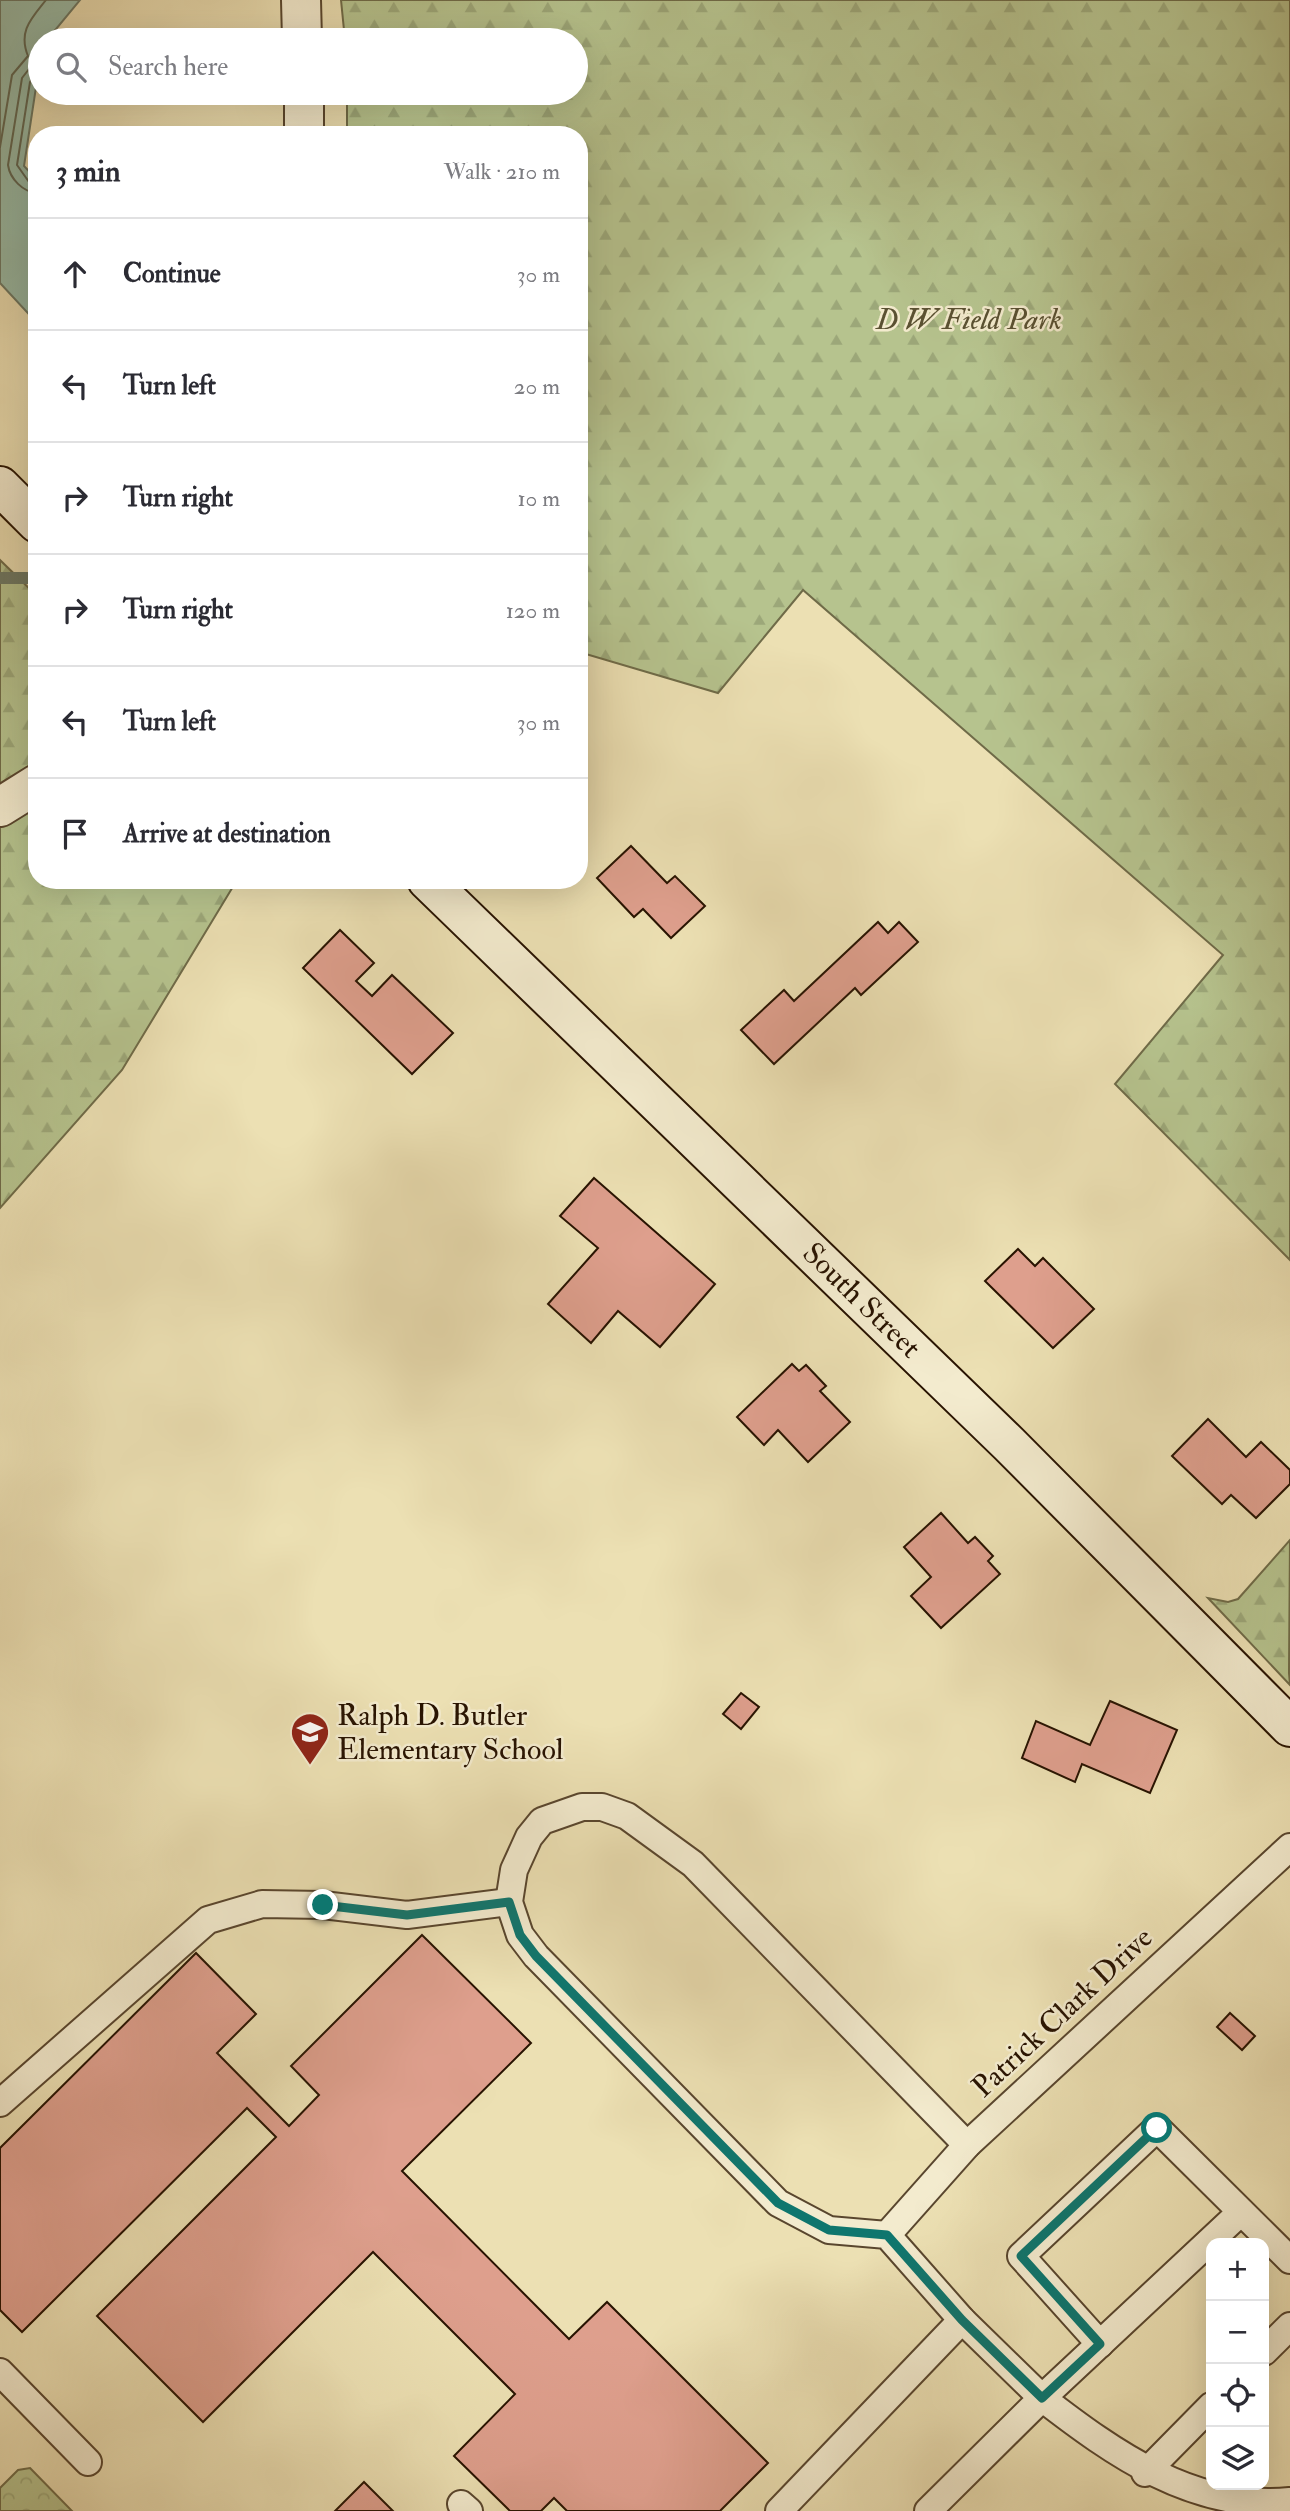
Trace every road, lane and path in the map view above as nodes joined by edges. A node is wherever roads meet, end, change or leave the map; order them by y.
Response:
1 (300, 0) edge
2 (301, 28) edge
3 (304, 105) edge
4 (304, 126) edge
5 (0, 486) edge
6 (28, 514) edge
7 (28, 790) edge
8 (0, 807) edge
9 (436, 889) edge
10 (1290, 1727) edge
11 (1290, 1846) edge
12 (509, 1902) junction
13 (0, 2103) edge
14 (967, 2145) junction
15 (1241, 2212) junction
16 (887, 2235) junction
17 (1290, 2260) edge
18 (962, 2320) junction
19 (1290, 2326) edge
20 (1100, 2344) junction
21 (1269, 2348) edge
22 (0, 2371) edge
23 (1042, 2398) junction
24 (1206, 2411) edge
25 (88, 2462) dead end
26 (1145, 2473) junction
27 (1290, 2501) edge
28 (779, 2511) edge
29 (929, 2511) edge

1 - 2 street
3 - 4 street
5 - 6 street
7 - 8 street
9 - 10 street, South Street
11 - 14 lane, Patrick Clark Drive
12 - 13 lane
12 - 14 lane
12 - 16 lane
14 - 16 lane, Patrick Clark Drive
15 - 17 lane
15 - 20 lane
15 - 20 lane
16 - 18 lane
18 - 23 lane
18 - 28 lane
19 - 21 lane
20 - 23 lane
22 - 25 lane
23 - 26 lane
23 - 29 lane
24 - 26 lane
26 - 27 lane

